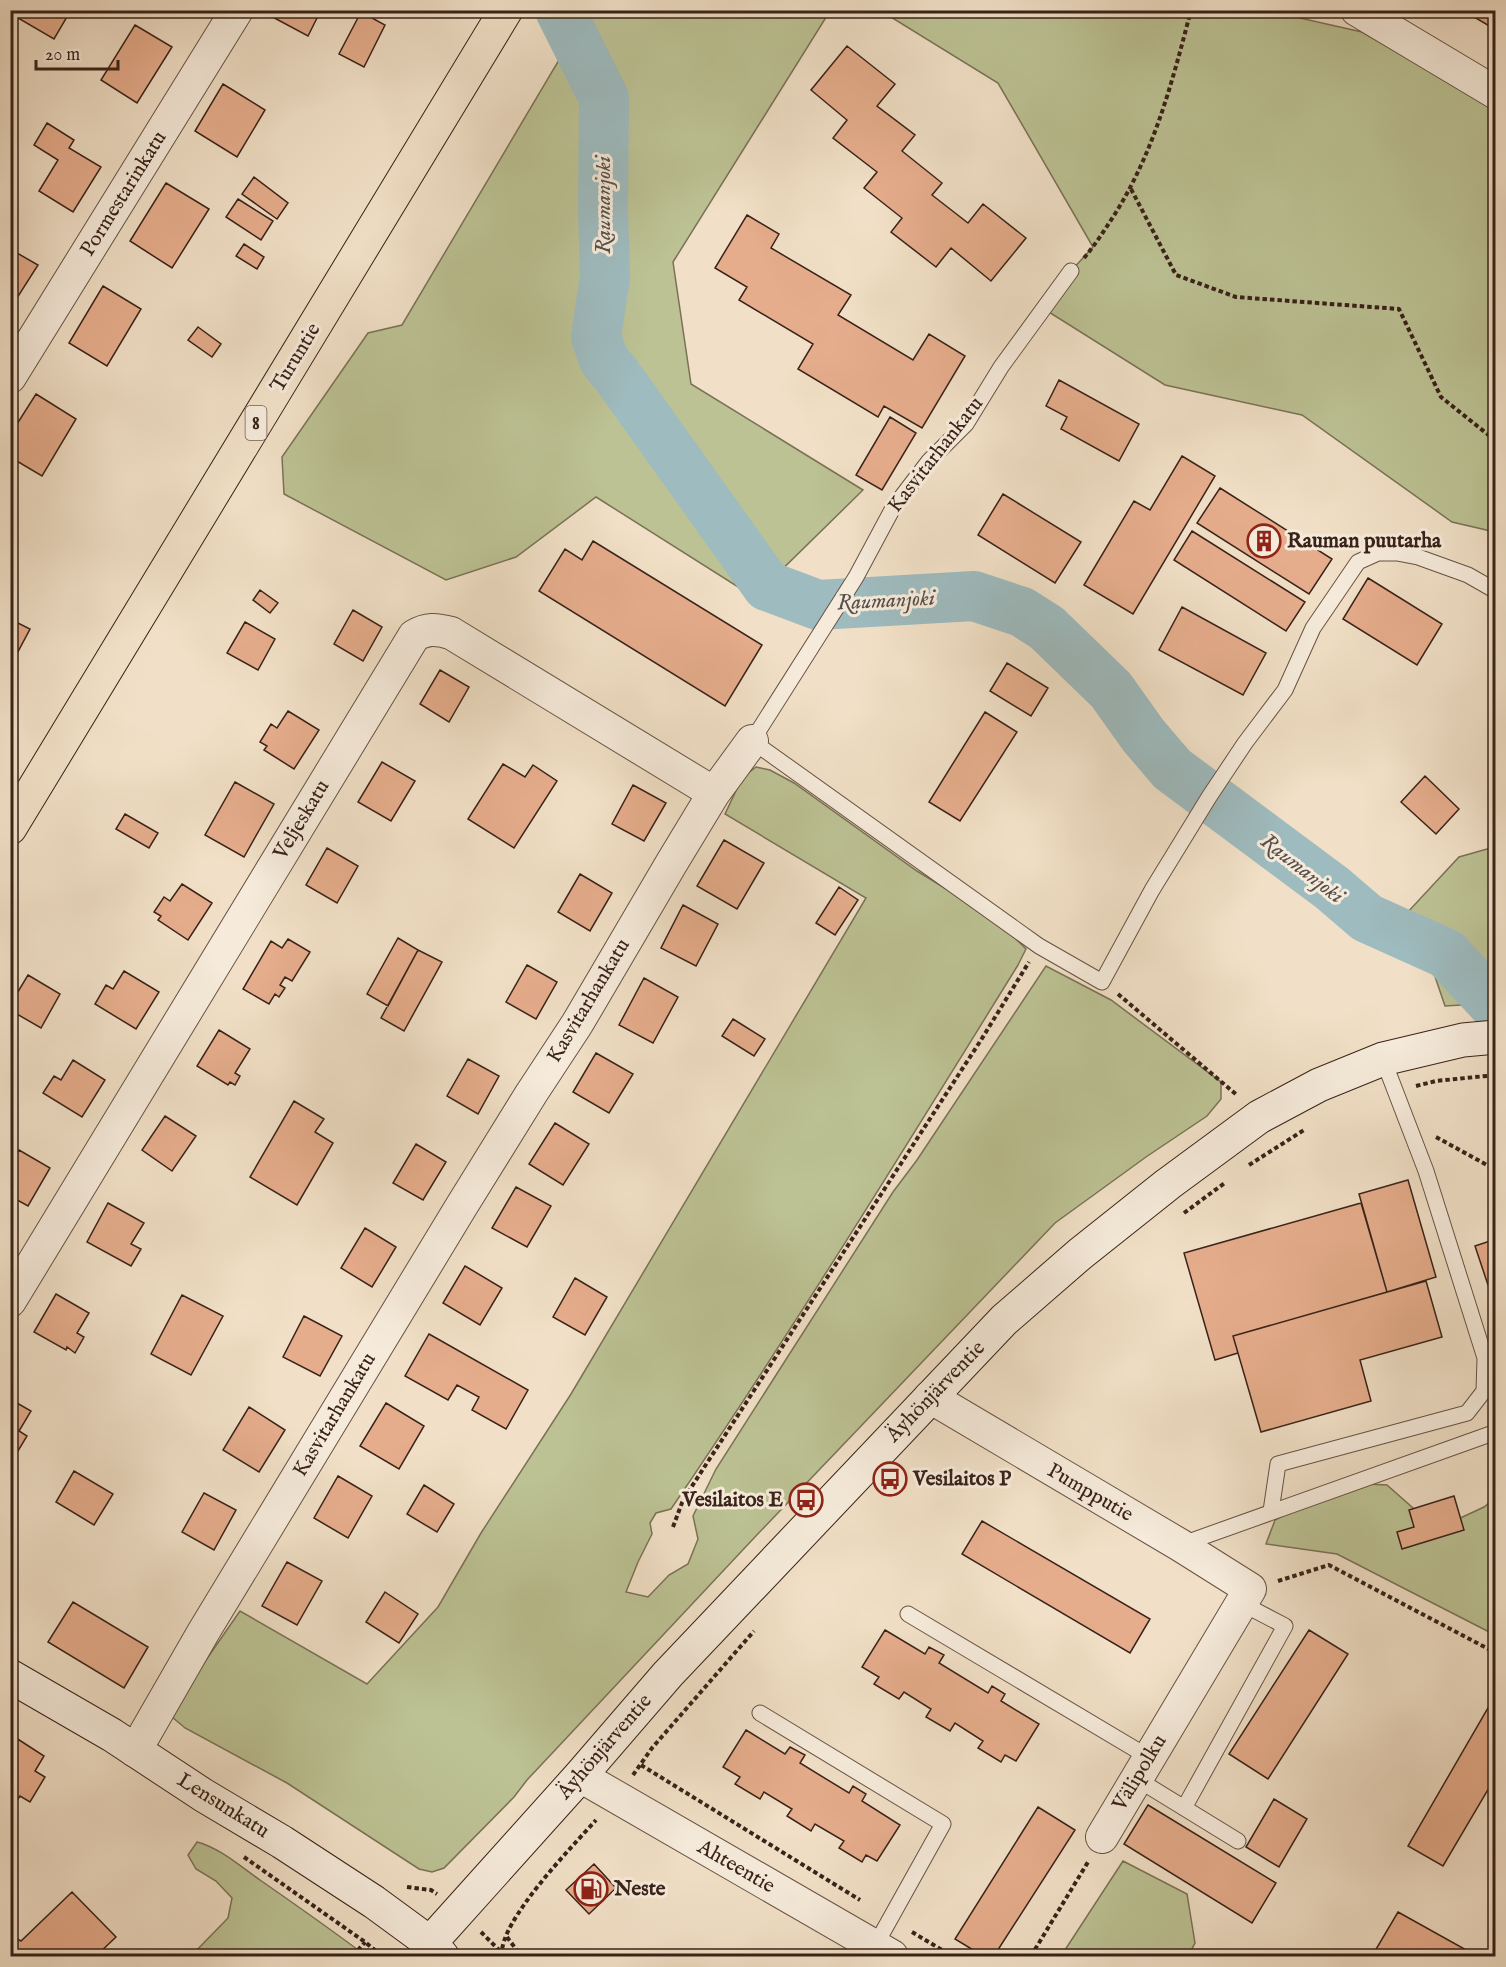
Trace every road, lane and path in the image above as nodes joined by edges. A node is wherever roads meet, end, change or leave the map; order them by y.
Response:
1 (237, 10) edge
2 (1191, 10) edge
3 (1357, 10) edge
4 (504, 14) edge
5 (1496, 93) edge
6 (1131, 189) junction
7 (1071, 271) joint
8 (10, 377) edge
9 (1496, 441) edge
10 (1496, 591) edge
11 (752, 741) junction
12 (714, 793) junction
13 (10, 828) edge
14 (1039, 946) junction
15 (1102, 982) junction
16 (1496, 1037) edge
17 (1383, 1059) junction
18 (1496, 1075) edge
19 (1395, 1091) junction
20 (1259, 1117) junction
21 (1407, 1120) junction
22 (1308, 1128) dead end
23 (1496, 1170) edge
24 (1241, 1171) dead end
25 (1233, 1177) dead end
26 (1180, 1216) dead end
27 (10, 1301) edge
28 (930, 1397) junction
29 (1496, 1432) edge
30 (1271, 1511) junction
31 (673, 1527) dead end
32 (1180, 1545) junction
33 (1246, 1596) junction
34 (908, 1614) dead end
35 (760, 1623) dead end
36 (1496, 1653) edge
37 (10, 1676) edge
38 (760, 1713) dead end
39 (135, 1751) junction
40 (641, 1765) junction
41 (1143, 1769) junction
42 (580, 1776) junction
43 (615, 1797) junction
44 (1184, 1808) junction
45 (1102, 1837) joint
46 (1238, 1841) dead end
47 (890, 1919) junction
48 (506, 1937) junction
49 (365, 1942) dead end
50 (436, 1950) edge
51 (883, 1951) edge
52 (353, 1956) edge
53 (502, 1956) edge
54 (520, 1956) edge
55 (952, 1956) edge
56 (1031, 1956) edge

1 - 8 street, Pormestarinkatu
2 - 6 path
3 - 5 street
4 - 13 highway, Turuntie / 8
6 - 7 path
6 - 9 path
7 - 11 lane, Kasvitarhankatu
10 - 15 lane
11 - 12 street, Kasvitarhankatu
11 - 14 lane
12 - 27 street, Veljeskatu
12 - 39 street, Kasvitarhankatu
14 - 15 lane
14 - 31 path
15 - 20 path
16 - 17 main road, Äyhönjärventie
17 - 19 lane
17 - 20 main road, Äyhönjärventie
18 - 19 path
19 - 21 lane
20 - 28 main road, Äyhönjärventie
21 - 23 path
21 - 30 lane
22 - 24 path
25 - 26 path
28 - 32 street, Pumpputie
28 - 42 main road, Äyhönjärventie
29 - 30 lane
30 - 32 lane
32 - 33 street, Pumpputie
33 - 36 path
33 - 41 street, Välipolku
33 - 44 lane
34 - 41 lane
35 - 40 path
37 - 39 main road, Lensunkatu
38 - 47 lane
39 - 50 main road, Lensunkatu
40 - 43 path
40 - 47 path
41 - 44 lane
41 - 45 street, Välipolku
42 - 43 street, Ahteentie
42 - 50 main road, Äyhönjärventie
43 - 48 path
43 - 51 street, Ahteentie
44 - 46 lane
45 - 56 path
47 - 51 lane
47 - 55 path
48 - 53 path
48 - 54 path
49 - 52 path

